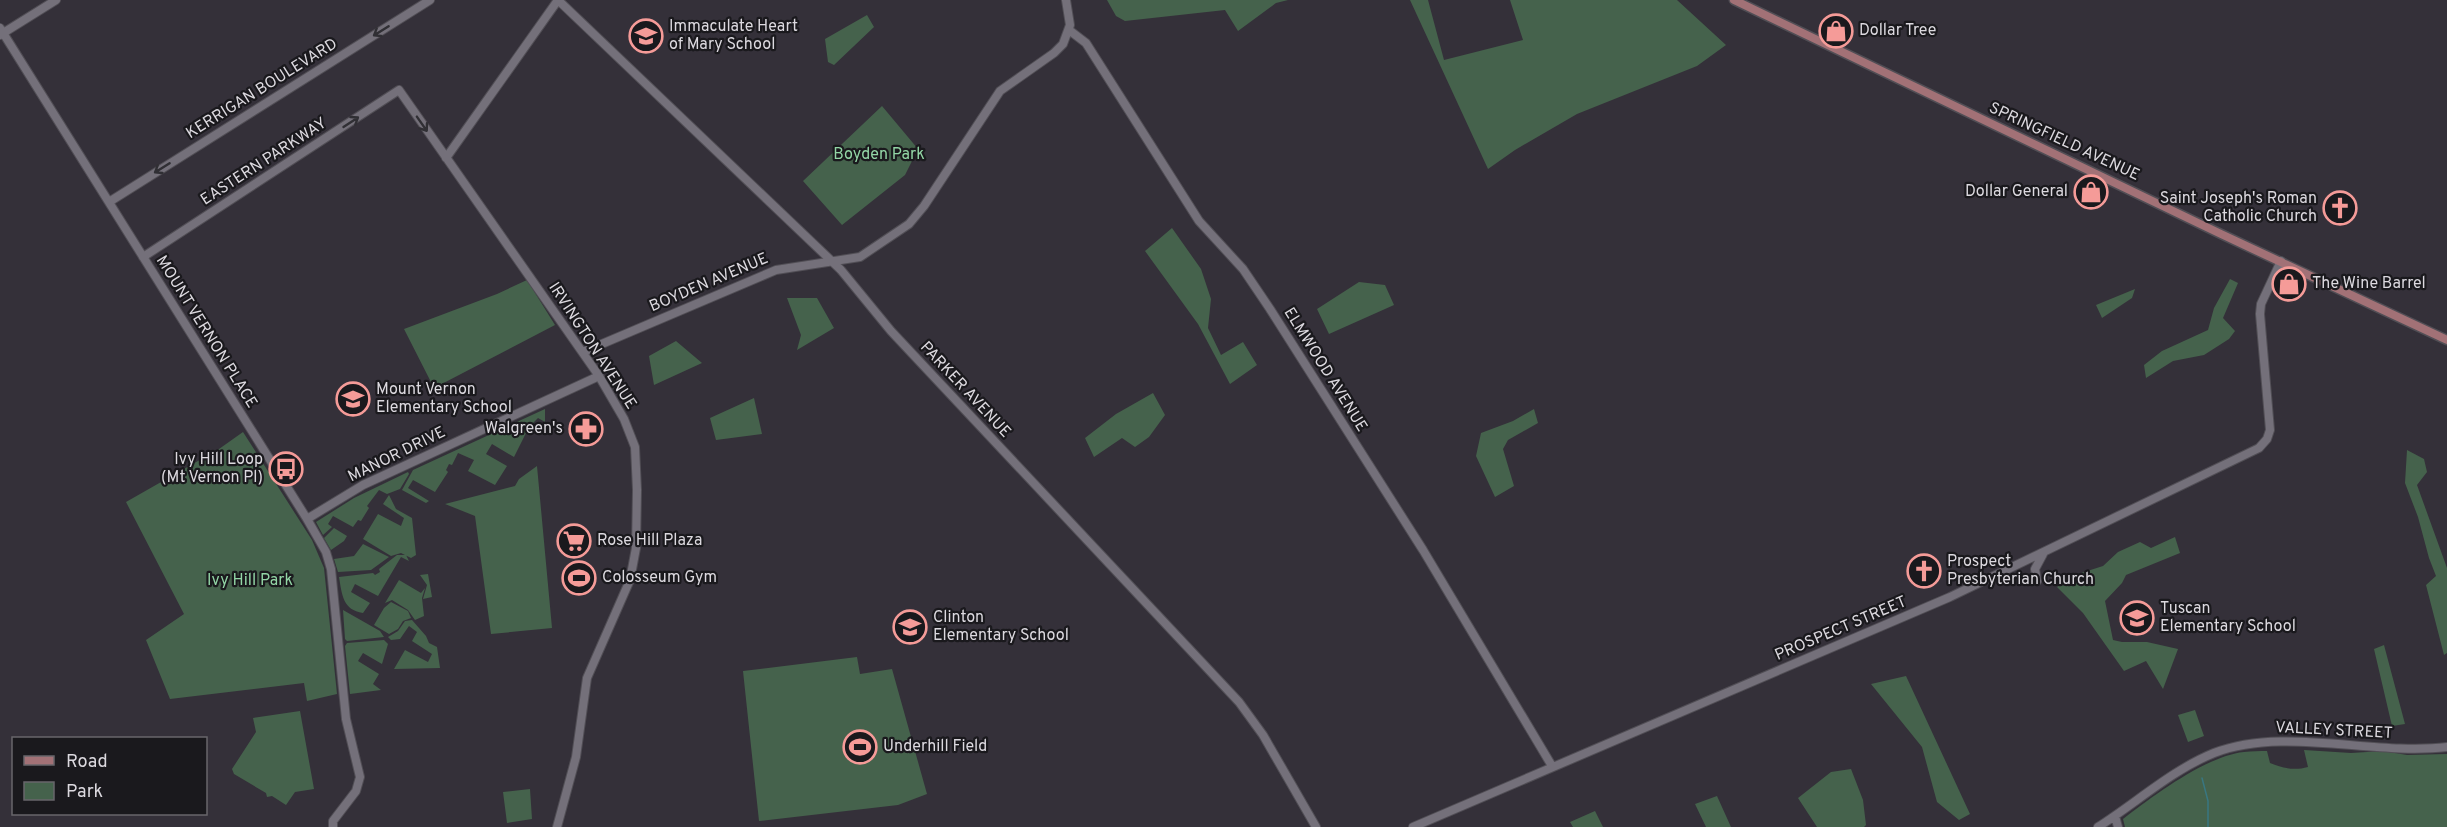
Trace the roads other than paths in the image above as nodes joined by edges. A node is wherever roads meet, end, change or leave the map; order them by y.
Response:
1 (56, 0) edge
2 (430, 0) edge
3 (558, 0) edge
4 (1066, 0) edge
5 (1734, 0) edge
6 (1069, 30) junction
7 (1, 32) edge
8 (399, 90) joint
9 (446, 158) junction
10 (109, 202) junction
11 (143, 256) junction
12 (832, 261) junction
13 (2281, 261) junction
14 (2447, 340) edge
15 (583, 352) junction
16 (599, 376) junction
17 (307, 519) junction
18 (2044, 554) junction
19 (2037, 581) dead end
20 (2447, 747) edge
21 (1552, 766) junction
22 (2115, 816) junction
23 (333, 827) edge
24 (557, 827) edge
25 (1316, 827) edge
26 (1413, 827) edge
27 (2098, 827) edge
28 (2118, 827) edge

1 - 7 street
2 -> 10 street, KERRIGAN BOULEVARD
3 - 9 street
3 - 12 street, PARKER AVENUE
4 - 6 street
5 - 13 main road, SPRINGFIELD AVENUE
6 - 12 street, BOYDEN AVENUE
6 - 21 street, ELMWOOD AVENUE
7 - 10 street, MOUNT VERNON PLACE
8 -> 9 street, IRVINGTON AVENUE
11 -> 8 street, EASTERN PARKWAY
9 - 15 street, IRVINGTON AVENUE
10 - 11 street, MOUNT VERNON PLACE
11 - 17 street, MOUNT VERNON PLACE
12 - 15 street, BOYDEN AVENUE
12 - 25 street, PARKER AVENUE
13 - 14 main road, SPRINGFIELD AVENUE
13 - 18 street, PROSPECT STREET
15 - 16 street, IRVINGTON AVENUE
16 - 17 street, MANOR DRIVE
16 - 24 street, IRVINGTON AVENUE
17 - 23 street, MOUNT VERNON PLACE
18 - 19 street
18 - 21 street, PROSPECT STREET
20 - 22 street, VALLEY STREET
21 - 26 street, PROSPECT STREET
22 - 27 street, VALLEY STREET
22 - 28 street

